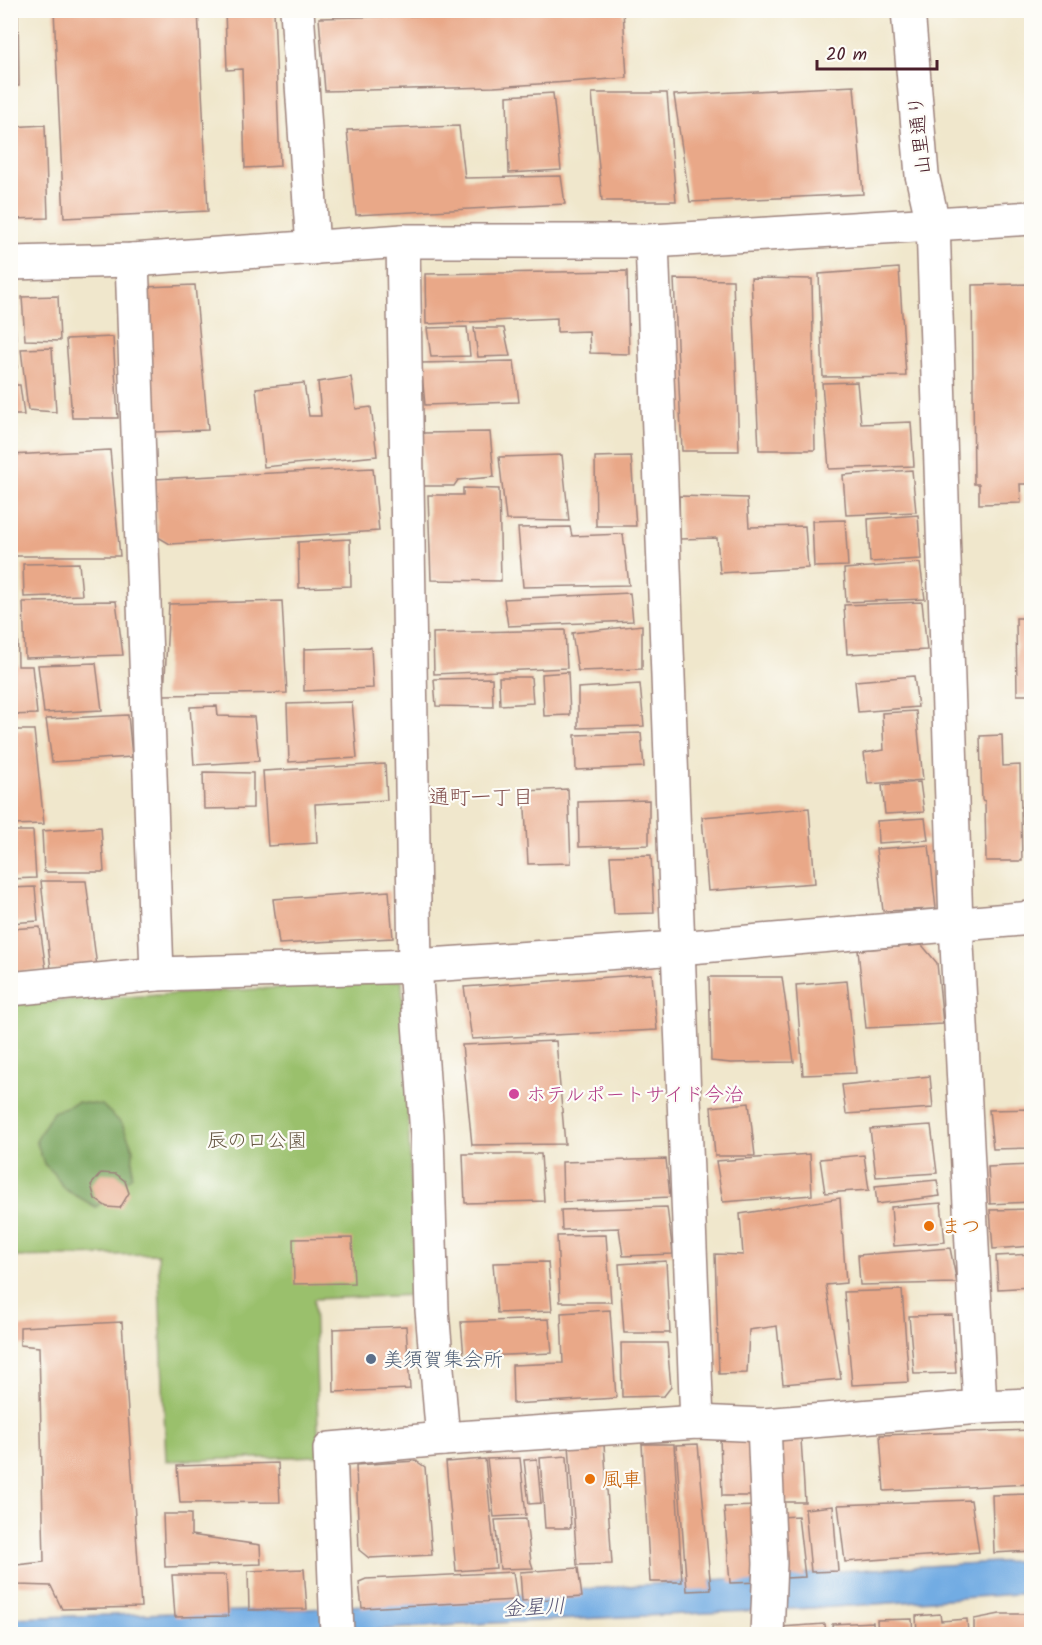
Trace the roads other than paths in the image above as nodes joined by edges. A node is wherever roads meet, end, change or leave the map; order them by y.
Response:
1 (297, 10) edge
2 (908, 10) edge
3 (1032, 218) edge
4 (933, 223) junction
5 (652, 241) junction
6 (403, 242) junction
7 (313, 248) junction
8 (132, 260) junction
9 (10, 263) edge
10 (1032, 918) edge
11 (956, 924) junction
12 (678, 948) junction
13 (415, 966) junction
14 (157, 974) junction
15 (10, 989) edge
16 (1032, 1405) edge
17 (980, 1407) junction
18 (697, 1422) junction
19 (764, 1425) junction
20 (442, 1439) junction
21 (767, 1634) edge
22 (337, 1635) edge

1 - 7 street
2 - 4 street, 山里通り
3 - 4 street
4 - 5 street
4 - 11 street, 山里通り
5 - 6 street
5 - 12 street
6 - 7 street
6 - 13 street
7 - 8 street
8 - 9 street
8 - 14 street
10 - 11 street
11 - 12 street
11 - 17 street, 山里通り
12 - 13 street
12 - 18 street
13 - 14 street
13 - 20 street
14 - 15 street
16 - 17 street
17 - 19 street
18 - 19 street
18 - 20 street
19 - 21 street
20 - 22 street

